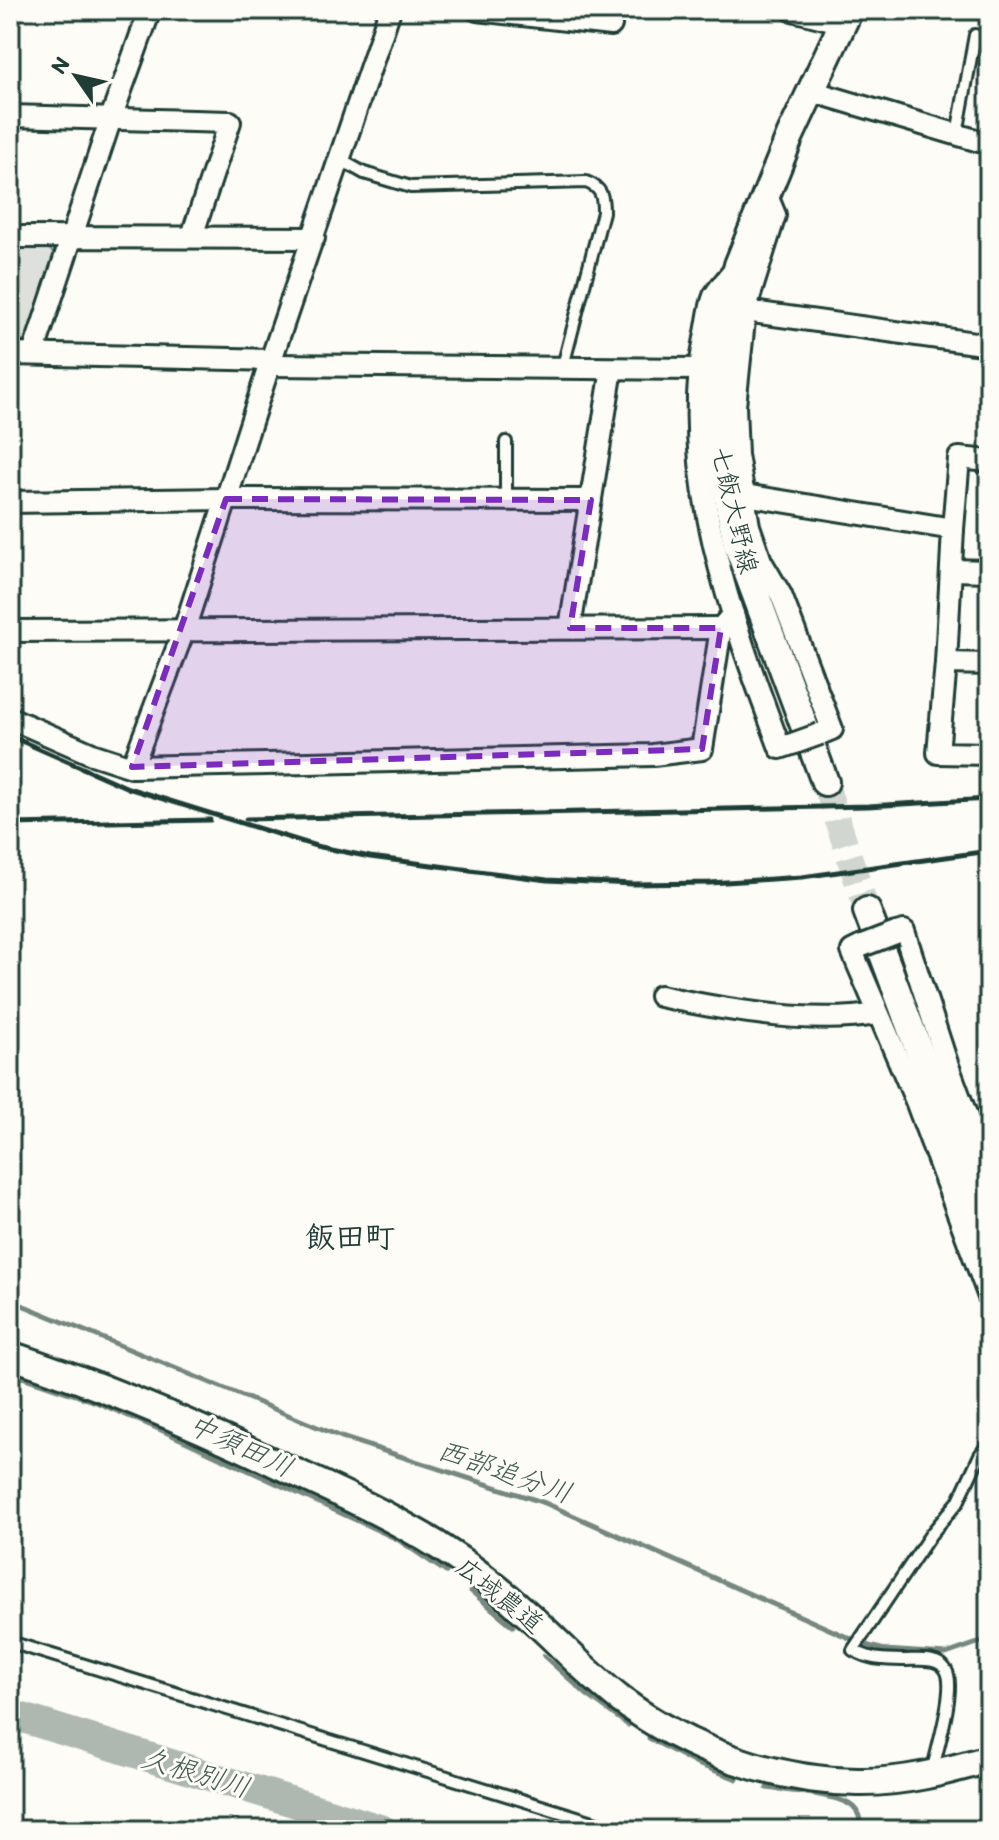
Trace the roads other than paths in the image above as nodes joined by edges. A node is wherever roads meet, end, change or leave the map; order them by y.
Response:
1 (150, 10) edge
2 (390, 10) edge
3 (477, 10) edge
4 (792, 10) edge
5 (847, 16) edge
6 (611, 25) dead end
7 (975, 35) dead end
8 (811, 91) junction
9 (10, 116) edge
10 (111, 118) junction
11 (957, 134) junction
12 (989, 144) edge
13 (341, 160) junction
14 (766, 193) junction
15 (192, 236) junction
16 (10, 237) edge
17 (72, 238) junction
18 (314, 238) junction
19 (738, 265) junction
20 (745, 311) junction
21 (989, 345) edge
22 (10, 354) edge
23 (33, 354) junction
24 (271, 362) junction
25 (563, 366) junction
26 (612, 369) junction
27 (699, 369) junction
28 (506, 442) dead end
29 (989, 461) edge
30 (745, 495) junction
31 (226, 499) junction
32 (506, 500) junction
33 (591, 500) junction
34 (10, 502) edge
35 (953, 529) junction
36 (952, 570) junction
37 (989, 571) edge
38 (727, 621) junction
39 (570, 628) junction
40 (184, 630) junction
41 (10, 631) edge
42 (946, 663) junction
43 (989, 664) edge
44 (10, 718) edge
45 (989, 754) edge
46 (132, 767) junction
47 (825, 782) tunnel mouth
48 (867, 911) tunnel mouth
49 (660, 996) dead end
50 (877, 1014) junction
51 (989, 1176) edge
52 (989, 1238) edge
53 (989, 1297) edge
54 (10, 1355) edge
55 (989, 1443) edge
56 (10, 1642) edge
57 (989, 1759) edge
58 (931, 1775) junction
59 (619, 1830) edge

1 - 10 street
2 - 13 street
3 - 6 street
4 - 5 street
5 - 8 main road, 七飯大野線
7 - 11 lane
8 - 11 street
8 - 14 main road, 七飯大野線
9 - 10 street
10 - 15 street
10 - 17 street
11 - 12 street
13 - 18 street
13 - 25 lane
14 - 19 main road, 七飯大野線
14 - 20 street
15 - 17 street
15 - 18 street
16 - 17 street
17 - 23 street
18 - 24 street
19 - 27 street
19 - 47 main road, 七飯大野線
20 - 21 street
20 - 30 street
22 - 23 street
23 - 24 street
24 - 25 street
24 - 31 street
25 - 26 street
26 - 27 street
26 - 33 street
27 - 38 street
28 - 32 lane
29 - 35 street
30 - 35 street
30 - 38 street, bridge
31 - 32 street
31 - 34 street
31 - 40 street
32 - 33 street
33 - 39 street
35 - 36 street
36 - 37 street
36 - 42 street
38 - 39 street
38 - 46 street
39 - 40 street
40 - 41 street
40 - 46 street
42 - 43 street
42 - 45 street
44 - 46 street
48 - 52 main road
49 - 50 street
50 - 51 street, bridge
50 - 53 street
54 - 58 main road, 広域農道
55 - 58 lane
56 - 59 lane
57 - 58 main road, 広域農道

